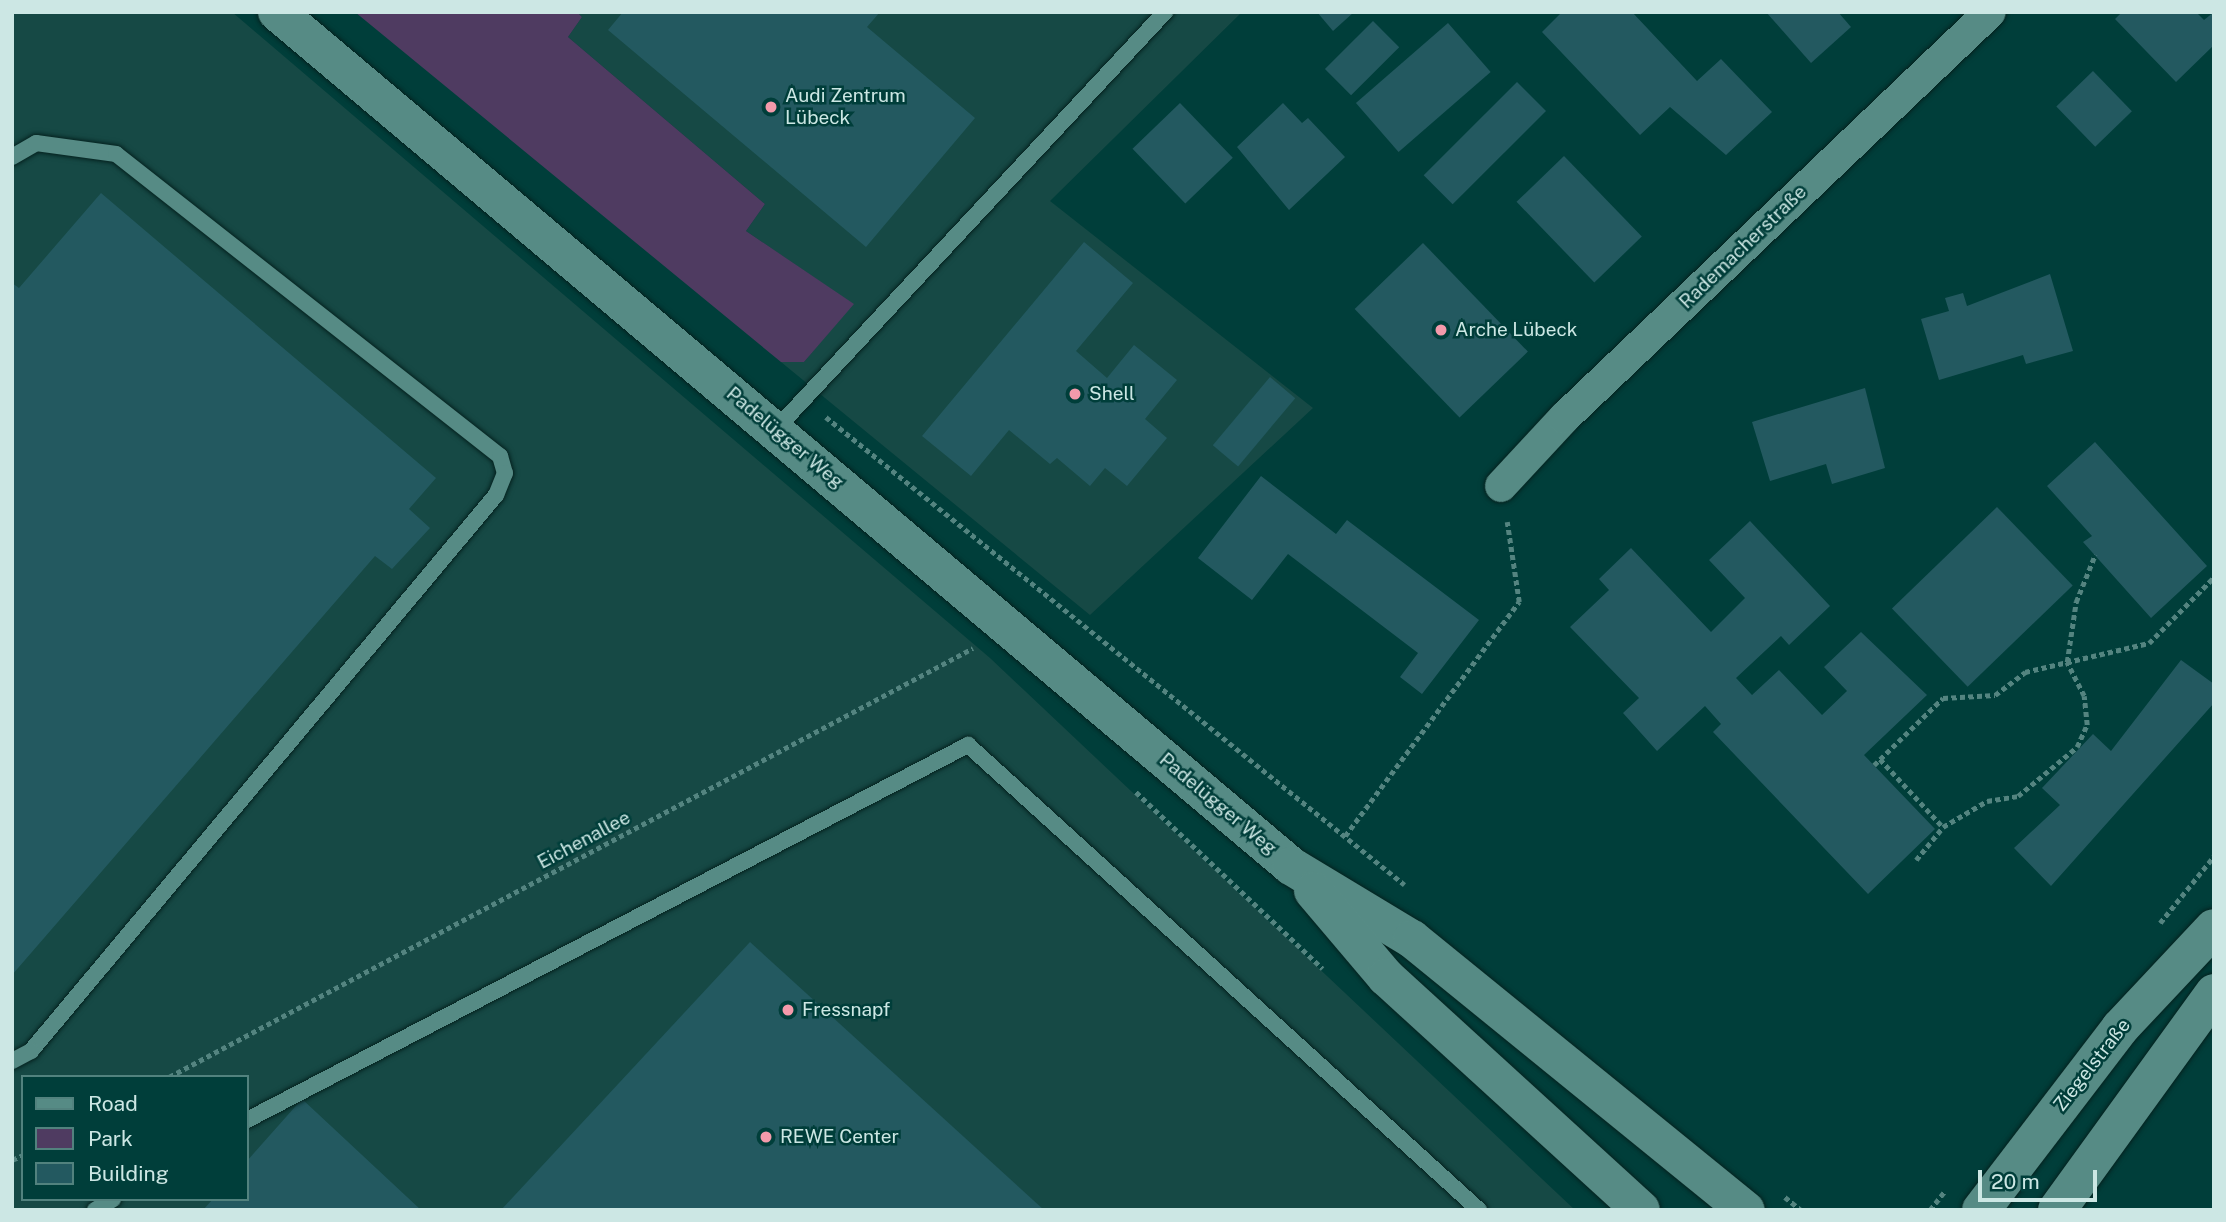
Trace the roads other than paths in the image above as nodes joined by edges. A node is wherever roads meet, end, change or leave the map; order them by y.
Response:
1 (277, 12) edge
2 (1165, 12) edge
3 (1990, 12) edge
4 (12, 157) edge
5 (775, 430) junction
6 (1501, 486) road end
7 (1291, 866) junction
8 (2214, 928) edge
9 (2214, 993) edge
10 (12, 1061) edge
11 (248, 1119) edge
12 (1479, 1210) edge
13 (1641, 1210) edge
14 (1746, 1210) edge
15 (1980, 1210) edge
16 (2057, 1210) edge

1 - 5 main road, Padelügger Weg
2 - 5 lane
3 - 6 street, Rademacherstraße
4 - 10 lane
5 - 7 main road, Padelügger Weg
7 - 13 main road, Padelügger Weg
7 - 14 main road, Padelügger Weg
8 - 15 main road, Ziegelstraße
9 - 16 main road
11 - 12 lane

